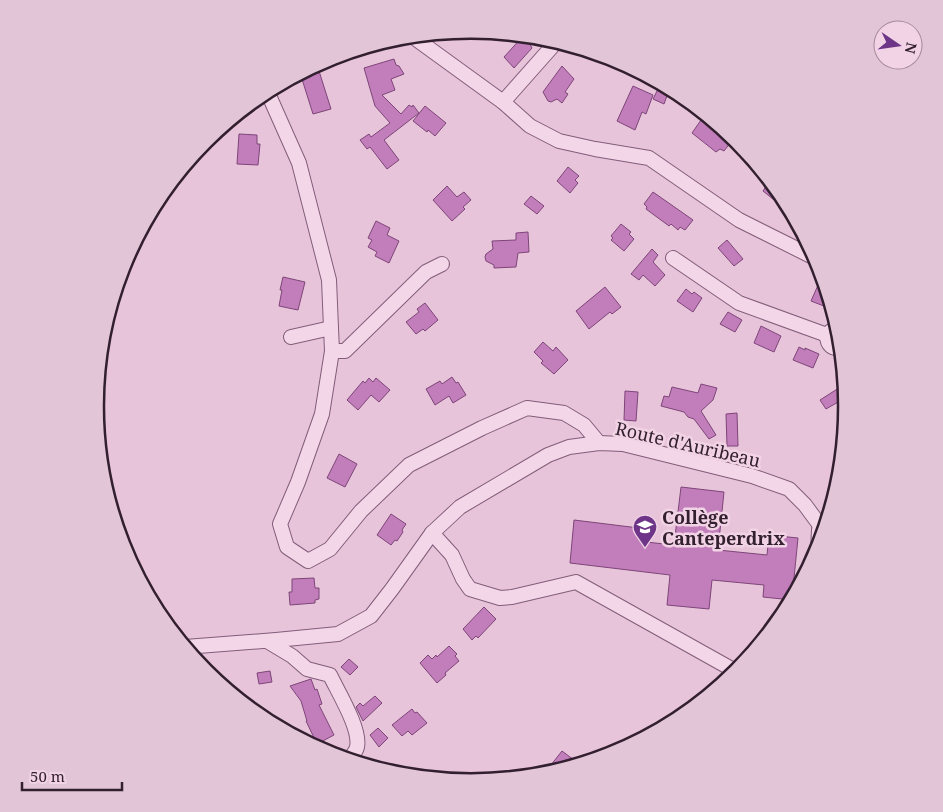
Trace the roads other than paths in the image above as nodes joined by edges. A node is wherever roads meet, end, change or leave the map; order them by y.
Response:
1 (421, 43) edge
2 (551, 48) edge
3 (270, 99) edge
4 (503, 102) junction
5 (805, 253) edge
6 (673, 258) dead end
7 (442, 264) dead end
8 (331, 328) junction
9 (831, 331) edge
10 (832, 335) edge
11 (291, 337) dead end
12 (834, 348) edge
13 (332, 351) junction
14 (599, 443) junction
15 (819, 524) edge
16 (432, 533) junction
17 (267, 641) junction
18 (194, 646) edge
19 (729, 668) edge
20 (353, 754) edge

1 - 4 street
2 - 4 street
3 - 8 street
4 - 5 street
6 - 9 street
7 - 13 street
8 - 11 street
8 - 13 street
10 - 12 street
13 - 14 street
14 - 15 street, Route d'Auribeau
14 - 16 street, Route d'Auribeau
16 - 17 street, Route d'Auribeau
16 - 19 street
17 - 18 street, Route d'Auribeau
17 - 20 street

